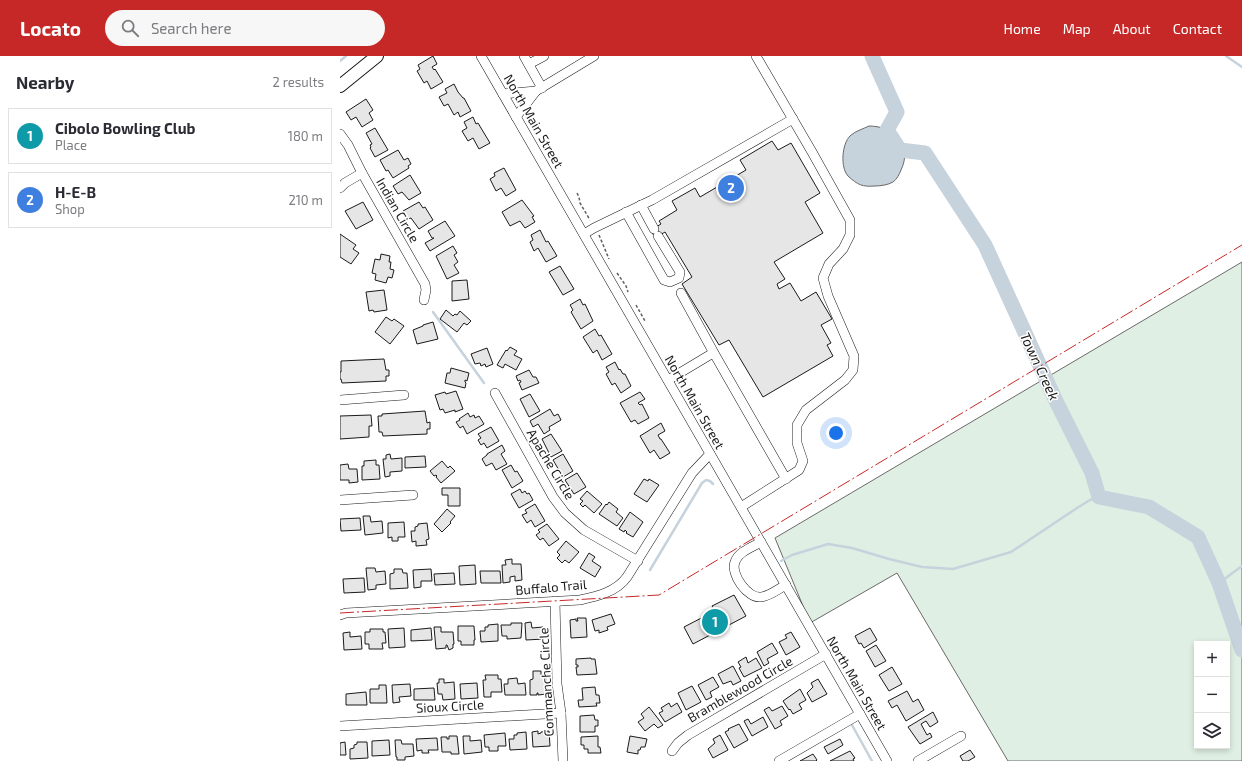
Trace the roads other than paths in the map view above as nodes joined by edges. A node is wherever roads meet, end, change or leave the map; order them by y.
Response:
1 (377, 56) edge
2 (481, 56) edge
3 (524, 56) edge
4 (544, 56) edge
5 (594, 56) edge
6 (756, 56) edge
7 (529, 64) junction
8 (340, 86) edge
9 (539, 90) junction
10 (503, 94) junction
11 (516, 117) junction
12 (793, 119) junction
13 (340, 134) edge
14 (362, 173) junction
15 (340, 188) edge
16 (641, 205) junction
17 (626, 212) junction
18 (584, 234) junction
19 (681, 294) dead end
20 (424, 300) dead end
21 (713, 353) junction
22 (668, 380) junction
23 (495, 393) dead end
24 (404, 395) dead end
25 (340, 400) edge
26 (710, 454) junction
27 (786, 479) junction
28 (413, 495) dead end
29 (340, 500) edge
30 (741, 507) junction
31 (761, 542) junction
32 (638, 561) junction
33 (786, 585) junction
34 (555, 601) junction
35 (342, 613) edge
36 (826, 654) junction
37 (561, 713) junction
38 (860, 714) junction
39 (340, 726) edge
40 (961, 736) dead end
41 (672, 751) dead end
42 (563, 761) edge
43 (779, 761) edge
44 (887, 761) edge
45 (918, 761) edge

1 - 8 main road
2 - 10 street, North Main Street
3 - 7 street
4 - 7 street
5 - 9 street
6 - 12 street
7 - 9 street
9 - 10 street
9 - 11 street
10 - 11 street, North Main Street
11 - 18 street, North Main Street
12 - 16 street
12 - 27 street
13 - 14 street, Indian Circle
14 - 15 street
14 - 20 street, Indian Circle
16 - 17 street
16 - 17 street
17 - 18 street
18 - 22 street, North Main Street
19 - 21 street
21 - 22 street
21 - 27 street
22 - 26 street, North Main Street
23 - 32 street, Apache Circle
24 - 25 street
26 - 30 street, North Main Street
26 - 32 street, Buffalo Trail
27 - 30 street
28 - 29 street
30 - 31 street, North Main Street
31 - 33 street, North Main Street
31 - 33 street
32 - 34 street, Buffalo Trail
33 - 36 street, North Main Street
34 - 35 street, Buffalo Trail
34 - 37 street, Commanche Circle
36 - 38 street, North Main Street
36 - 41 street, Bramblewood Circle
37 - 39 street, Sioux Circle
37 - 42 street, Commanche Circle
38 - 43 street
38 - 44 street, North Main Street
40 - 45 street

